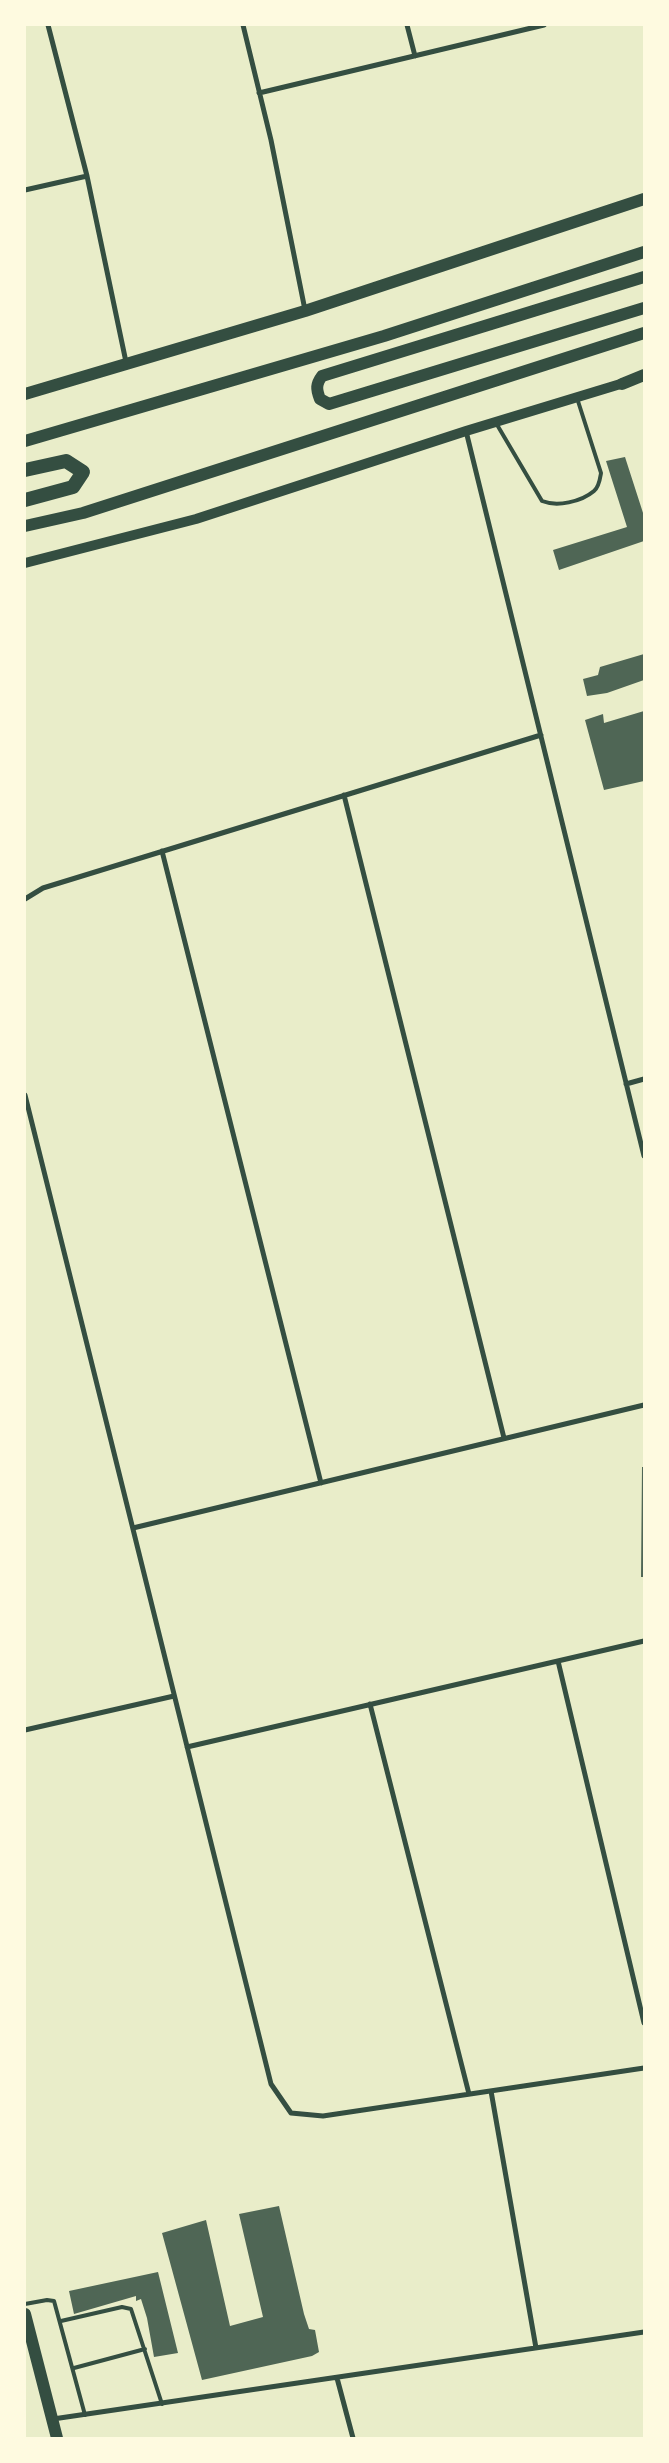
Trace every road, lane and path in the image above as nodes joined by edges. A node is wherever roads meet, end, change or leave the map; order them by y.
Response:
1 (48, 25) edge
2 (243, 25) edge
3 (407, 25) edge
4 (544, 25) edge
5 (415, 56) junction
6 (259, 93) junction
7 (87, 176) junction
8 (25, 190) edge
9 (644, 199) edge
10 (644, 252) edge
11 (644, 277) edge
12 (644, 308) edge
13 (305, 311) junction
14 (644, 332) edge
15 (127, 365) junction
16 (644, 376) edge
17 (622, 384) joint
18 (25, 394) edge
19 (577, 398) junction
20 (496, 423) junction
21 (466, 431) junction
22 (25, 440) edge
23 (25, 470) edge
24 (25, 500) edge
25 (25, 526) edge
26 (25, 563) edge
27 (541, 735) junction
28 (344, 795) junction
29 (162, 851) junction
30 (25, 899) edge
31 (644, 1079) edge
32 (626, 1084) junction
33 (25, 1095) edge
34 (644, 1156) edge
35 (644, 1405) edge
36 (504, 1438) junction
37 (321, 1482) junction
38 (133, 1528) junction
39 (644, 1641) edge
40 (558, 1661) junction
41 (174, 1696) junction
42 (370, 1704) junction
43 (25, 1730) edge
44 (187, 1747) junction
45 (644, 2023) edge
46 (644, 2068) edge
47 (491, 2091) junction
48 (469, 2094) junction
49 (25, 2304) edge
50 (25, 2314) edge
51 (61, 2321) junction
52 (644, 2332) edge
53 (536, 2348) junction
54 (145, 2349) junction
55 (74, 2368) junction
56 (338, 2378) junction
57 (162, 2404) junction
58 (85, 2415) junction
59 (52, 2420) junction
60 (57, 2438) edge
61 (353, 2438) edge

1 - 7 street
2 - 6 street
3 - 5 street
4 - 5 street
5 - 6 street
6 - 13 street
7 - 8 street
7 - 15 street
9 - 13 main road
10 - 22 main road
11 - 12 main road
13 - 15 main road
14 - 25 main road
15 - 18 main road
16 - 17 main road
17 - 19 main road
19 - 20 main road
19 - 20 lane
20 - 21 main road
21 - 26 main road
21 - 27 street
23 - 24 highway
27 - 28 street
27 - 32 street
28 - 29 street
28 - 36 street
29 - 30 street
29 - 37 street
31 - 32 street
32 - 34 street
33 - 38 street
35 - 36 street
36 - 37 street
37 - 38 street
38 - 41 street
39 - 40 street
40 - 42 street
40 - 45 street
41 - 43 street
41 - 44 street
42 - 44 street
42 - 48 street
44 - 48 street
46 - 47 street
47 - 48 street
47 - 53 street
49 - 51 lane
50 - 59 main road
51 - 54 lane
51 - 55 lane
52 - 53 street
53 - 56 street
54 - 55 lane
54 - 57 lane
55 - 58 lane
56 - 57 street
56 - 61 street
57 - 58 street
58 - 59 street
59 - 60 main road

